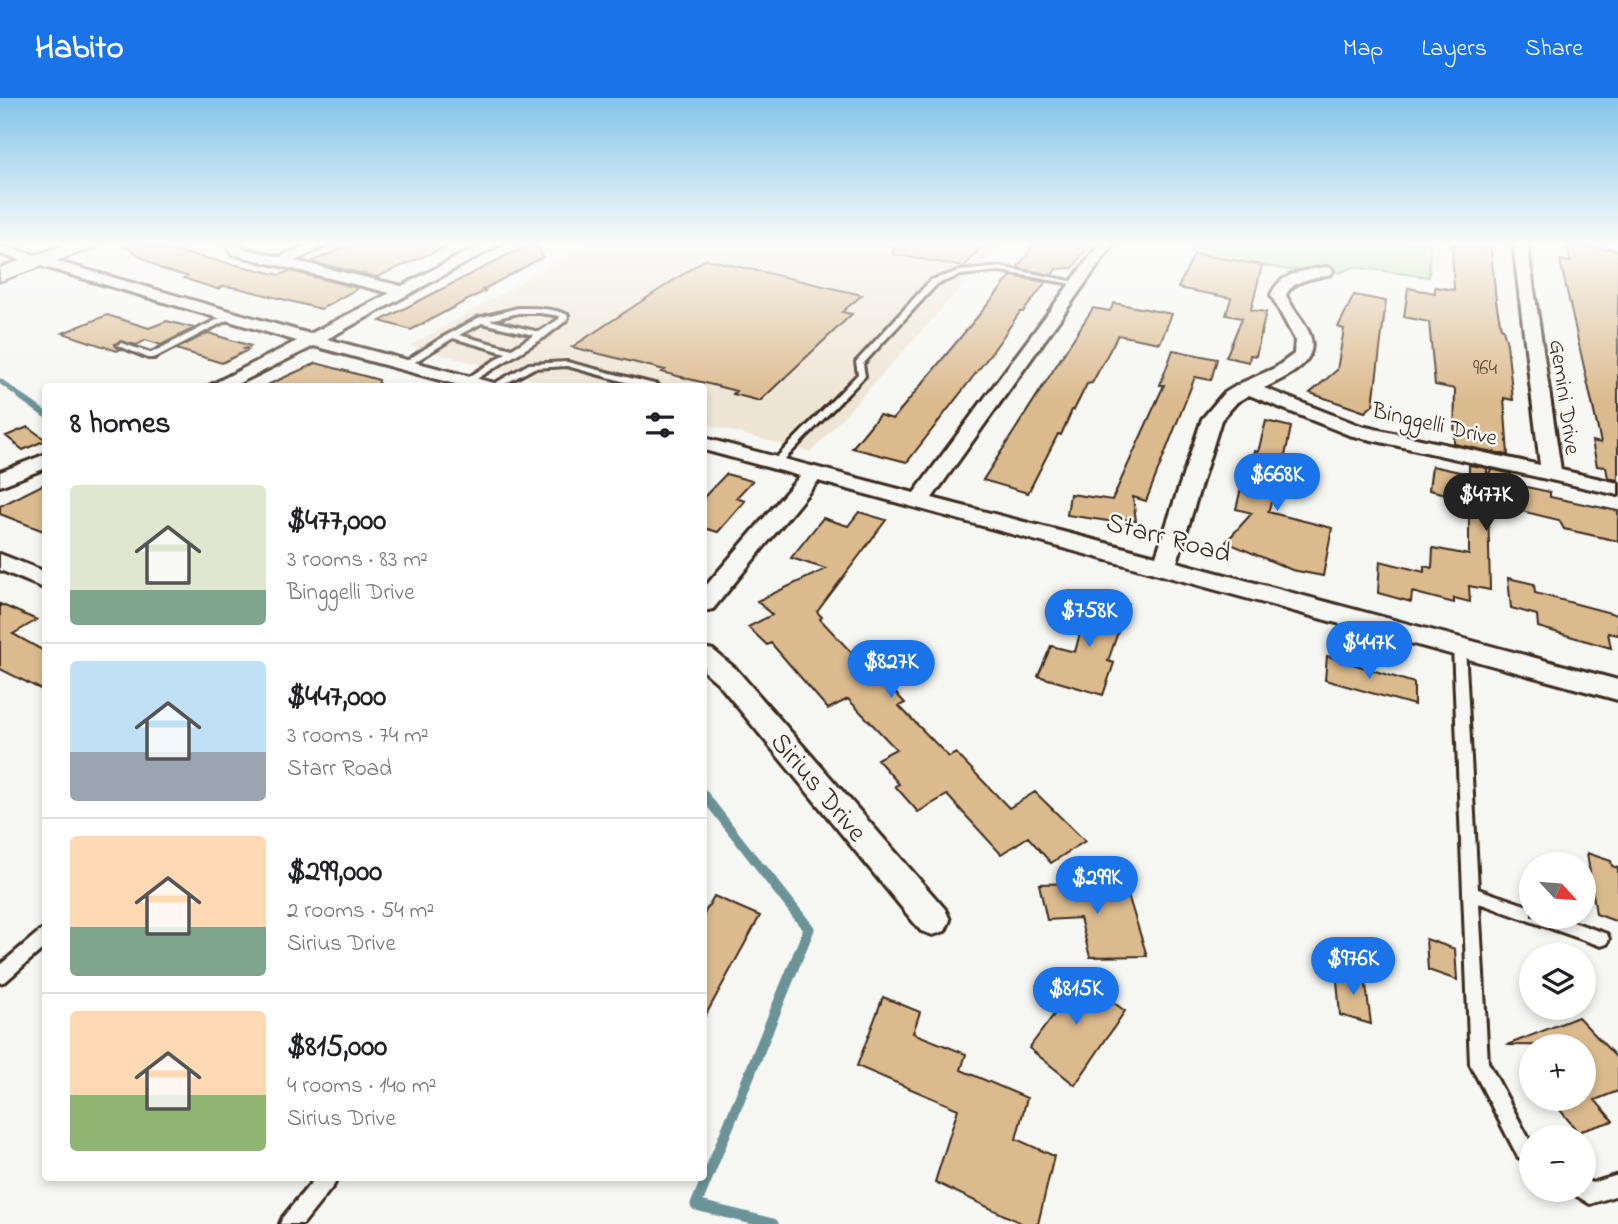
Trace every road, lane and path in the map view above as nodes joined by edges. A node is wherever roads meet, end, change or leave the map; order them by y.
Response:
1 (162, 296) edge
2 (394, 296) edge
3 (922, 296) edge
4 (1069, 296) edge
5 (1279, 296) edge
6 (1527, 296) edge
7 (231, 316) junction
8 (481, 320) junction
9 (454, 335) junction
10 (542, 335) junction
11 (312, 340) junction
12 (121, 345) dead end
13 (513, 352) junction
14 (404, 365) junction
15 (467, 381) junction
16 (224, 383) edge
17 (475, 383) edge
18 (498, 383) edge
19 (640, 383) edge
20 (1247, 387) junction
21 (707, 445) edge
22 (42, 462) edge
23 (776, 463) junction
24 (813, 473) junction
25 (1551, 474) junction
26 (0, 480) edge
27 (1618, 489) edge
28 (919, 501) junction
29 (0, 561) edge
30 (1164, 566) junction
31 (42, 579) edge
32 (707, 599) edge
33 (1459, 646) junction
34 (707, 659) edge
35 (1618, 690) edge
36 (1471, 892) junction
37 (1519, 910) edge
38 (933, 920) dead end
39 (1573, 929) edge
40 (42, 939) edge
41 (1601, 939) dead end
42 (0, 975) edge
43 (1519, 1139) edge
44 (325, 1181) edge
45 (1618, 1185) edge
46 (1596, 1192) edge
47 (290, 1224) edge

1 - 7 street
2 - 11 street
3 - 23 lane
4 - 28 street
5 - 20 street
6 - 25 street, Gemini Drive
7 - 11 street
7 - 12 lane
8 - 9 lane
8 - 10 lane
8 - 10 lane
9 - 13 lane
9 - 14 lane
10 - 13 lane
11 - 14 street
11 - 16 street
13 - 15 lane
14 - 15 street
15 - 17 street
18 - 19 lane
20 - 25 street, Binggelli Drive
20 - 30 street
21 - 23 street, Starr Road
22 - 26 street
23 - 24 street, Starr Road
24 - 28 street, Starr Road
24 - 32 street
25 - 27 street, Binggelli Drive
28 - 30 street, Starr Road
29 - 31 street
30 - 33 street, Starr Road
33 - 35 street, Starr Road
33 - 36 lane
34 - 38 street, Sirius Drive
36 - 37 lane
36 - 43 lane
39 - 41 lane
40 - 42 lane
44 - 47 lane
45 - 46 lane

